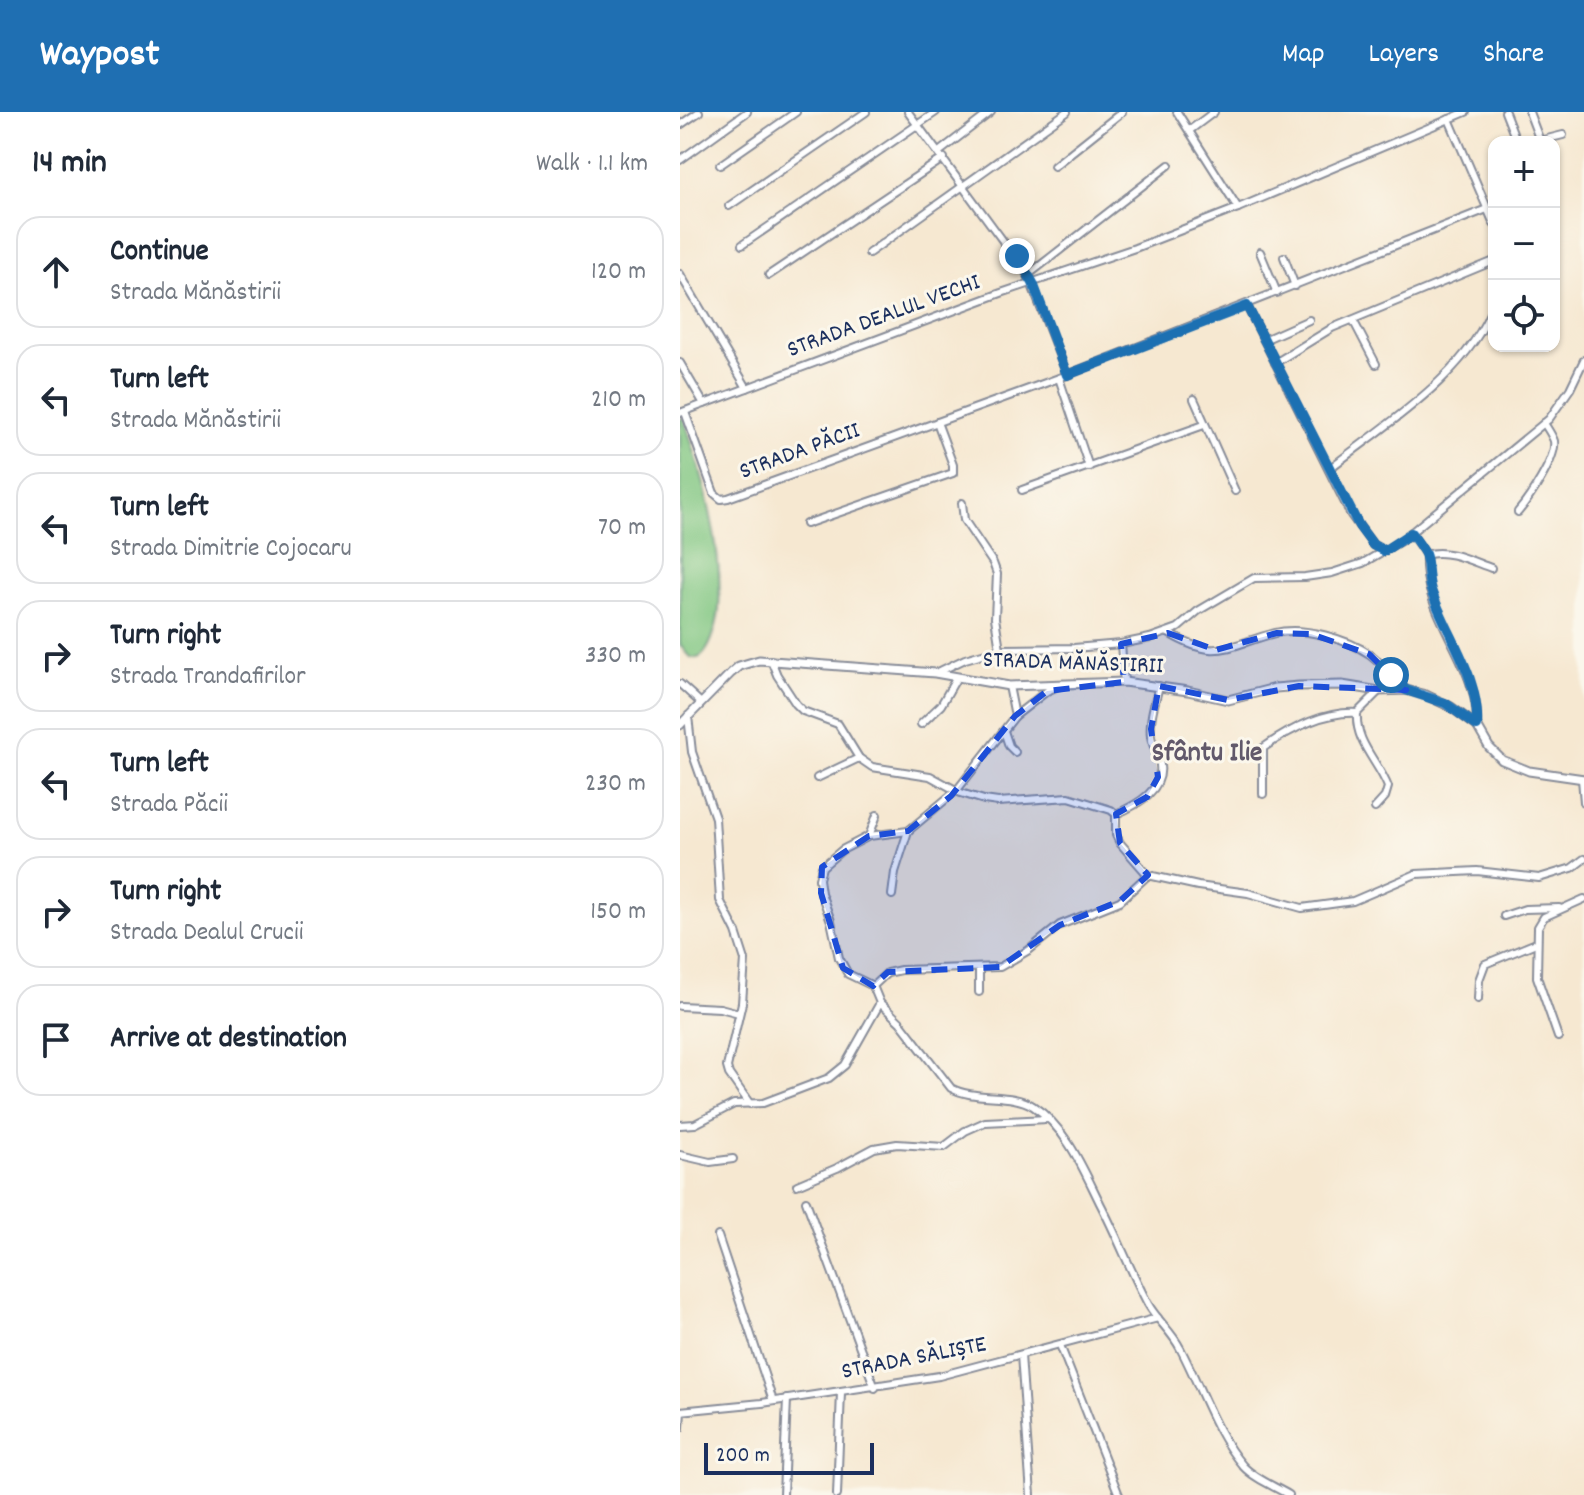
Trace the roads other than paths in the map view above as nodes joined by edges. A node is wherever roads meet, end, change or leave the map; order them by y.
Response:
1 (699, 112) edge
2 (747, 112) edge
3 (796, 112) edge
4 (866, 112) edge
5 (908, 112) edge
6 (936, 112) edge
7 (991, 112) edge
8 (1067, 112) edge
9 (1122, 112) edge
10 (1177, 112) edge
11 (1214, 112) edge
12 (1438, 112) edge
13 (1466, 112) edge
14 (1505, 112) edge
15 (1529, 112) edge
16 (1446, 121) junction
17 (917, 124) junction
18 (680, 125) edge
19 (1190, 130) junction
20 (1563, 135) dead end
21 (1514, 136) edge
22 (1536, 136) edge
23 (1559, 136) edge
24 (939, 152) junction
25 (944, 158) junction
26 (680, 160) edge
27 (720, 165) dead end
28 (1169, 165) dead end
29 (1054, 166) dead end
30 (965, 187) junction
31 (729, 206) dead end
32 (1238, 208) junction
33 (1487, 209) joint
34 (742, 245) dead end
35 (1260, 252) dead end
36 (869, 253) dead end
37 (1284, 257) dead end
38 (1488, 264) edge
39 (680, 274) edge
40 (769, 275) dead end
41 (1028, 275) junction
42 (1033, 283) junction
43 (1295, 286) junction
44 (1277, 293) junction
45 (1247, 306) junction
46 (1488, 316) edge
47 (1309, 320) dead end
48 (1353, 320) junction
49 (1264, 340) junction
50 (1584, 360) edge
51 (680, 363) edge
52 (1275, 363) junction
53 (1376, 364) dead end
54 (1063, 376) junction
55 (747, 388) junction
56 (1194, 399) dead end
57 (704, 404) junction
58 (682, 412) edge
59 (937, 422) junction
60 (1544, 423) junction
61 (1204, 425) junction
62 (1089, 467) junction
63 (1329, 469) junction
64 (1022, 490) dead end
65 (1235, 491) dead end
66 (962, 503) dead end
67 (1518, 512) dead end
68 (806, 524) dead end
69 (1411, 533) junction
70 (1373, 545) junction
71 (1384, 551) junction
72 (1426, 555) junction
73 (1375, 557) junction
74 (1491, 568) dead end
75 (1168, 633) junction
76 (1121, 644) junction
77 (1000, 649) junction
78 (771, 660) junction
79 (935, 673) junction
80 (957, 677) junction
81 (1124, 682) junction
82 (680, 684) edge
83 (1061, 685) junction
84 (1009, 686) junction
85 (1159, 686) junction
86 (1406, 690) junction
87 (1379, 691) junction
88 (701, 703) junction
89 (1357, 713) junction
90 (688, 716) junction
91 (1015, 716) junction
92 (921, 724) dead end
93 (680, 725) edge
94 (1477, 726) junction
95 (1004, 731) junction
96 (1015, 752) dead end
97 (859, 758) junction
98 (817, 778) dead end
99 (1583, 779) edge
100 (957, 790) junction
101 (1263, 794) dead end
102 (1584, 802) edge
103 (1375, 808) dead end
104 (1116, 814) junction
105 (877, 815) dead end
106 (908, 831) junction
107 (869, 836) junction
108 (1584, 859) edge
109 (1148, 875) junction
110 (892, 895) dead end
111 (1584, 899) edge
112 (1563, 909) junction
113 (1504, 916) dead end
114 (1536, 943) junction
115 (979, 969) junction
116 (873, 986) junction
117 (979, 992) dead end
118 (1478, 999) dead end
119 (880, 1003) junction
120 (680, 1006) edge
121 (739, 1013) junction
122 (1558, 1037) dead end
123 (750, 1104) junction
124 (1048, 1119) junction
125 (680, 1125) edge
126 (680, 1155) edge
127 (733, 1159) dead end
128 (797, 1185) dead end
129 (806, 1201) dead end
130 (718, 1236) dead end
131 (1158, 1318) junction
132 (1060, 1345) junction
133 (1021, 1355) junction
134 (875, 1388) junction
135 (841, 1392) junction
136 (787, 1399) junction
137 (773, 1401) junction
138 (681, 1411) edge
139 (680, 1428) edge
140 (783, 1495) edge
141 (837, 1495) edge
142 (1031, 1495) edge
143 (1119, 1495) edge
144 (1289, 1495) edge

1 - 18 street
2 - 26 street
3 - 27 street
4 - 31 street
5 - 17 street
6 - 17 street
7 - 24 street
8 - 30 street
9 - 29 street
10 - 19 street
11 - 19 street
12 - 16 street
13 - 16 street, STRADA DEALUL VECHI
14 - 21 street
15 - 22 street
16 - 32 street, STRADA DEALUL VECHI
16 - 33 street
17 - 24 street
17 - 34 street
19 - 32 street
20 - 23 street
24 - 25 street
25 - 30 street
25 - 40 street
28 - 41 street
30 - 36 street
30 - 41 street
32 - 42 street, STRADA DEALUL VECHI
33 - 43 street, STRADA PĂCII
35 - 44 street
37 - 43 street
38 - 48 street
39 - 55 street
41 - 42 street
42 - 54 street
42 - 55 street, STRADA DEALUL VECHI
43 - 44 street, STRADA PĂCII
44 - 45 street, STRADA PĂCII
45 - 49 street
45 - 54 street, STRADA PĂCII
46 - 63 street
47 - 49 street
48 - 52 street
48 - 53 street
49 - 52 street
50 - 60 street
51 - 57 street
52 - 63 street
54 - 59 street, STRADA PĂCII
54 - 62 street
55 - 57 street, STRADA DEALUL VECHI
56 - 61 street
57 - 58 street, STRADA DEALUL VECHI
58 - 59 street, STRADA PĂCII
59 - 68 street
60 - 67 street
60 - 69 street
61 - 62 street
61 - 65 street
62 - 64 street
63 - 70 street
66 - 77 street
69 - 71 street
69 - 72 street
70 - 71 street
70 - 73 street
71 - 73 street
72 - 74 street
72 - 94 street, STRADA MĂNĂSTIRII
73 - 75 street
75 - 76 street
75 - 86 street
76 - 77 street
76 - 81 street
77 - 79 street
78 - 79 street, STRADA MĂNĂSTIRII
78 - 88 street, STRADA MĂNĂSTIRII
78 - 97 street
79 - 80 street, STRADA MĂNĂSTIRII
80 - 84 street, STRADA MĂNĂSTIRII
80 - 92 street
81 - 83 street, STRADA MĂNĂSTIRII
81 - 85 street, STRADA MĂNĂSTIRII
82 - 88 street
83 - 84 street, STRADA MĂNĂSTIRII
83 - 91 street
84 - 91 street
85 - 87 street, STRADA MĂNĂSTIRII
85 - 104 street
86 - 87 street, STRADA MĂNĂSTIRII
86 - 94 street, STRADA MĂNĂSTIRII
87 - 89 street
88 - 90 street, STRADA MĂNĂSTIRII
89 - 101 street
89 - 103 street
90 - 93 street, STRADA MĂNĂSTIRII
90 - 121 street
91 - 95 street
94 - 99 street, STRADA MĂNĂSTIRII
95 - 96 street
95 - 100 street
97 - 98 street
97 - 100 street
99 - 102 street
100 - 104 street
100 - 106 street
104 - 109 street
105 - 107 street
106 - 107 street
106 - 110 street
107 - 116 street
108 - 109 street
109 - 115 street
111 - 112 street
112 - 113 street
112 - 114 street
114 - 118 street
114 - 122 street
115 - 116 street
115 - 117 street
116 - 119 street
119 - 123 street
119 - 124 street
120 - 121 street
121 - 123 street
123 - 125 street
124 - 128 street
124 - 131 street
126 - 127 street
129 - 134 street
130 - 137 street
131 - 132 street, STRADA SĂLIȘTE
131 - 144 street
132 - 133 street, STRADA SĂLIȘTE
132 - 143 street
133 - 134 street, STRADA SĂLIȘTE
133 - 142 street
134 - 135 street, STRADA SĂLIȘTE
135 - 136 street, STRADA SĂLIȘTE
135 - 141 street
136 - 137 street, STRADA SĂLIȘTE
136 - 140 street
137 - 138 street, STRADA SĂLIȘTE
138 - 139 street, STRADA SĂLIȘTE

